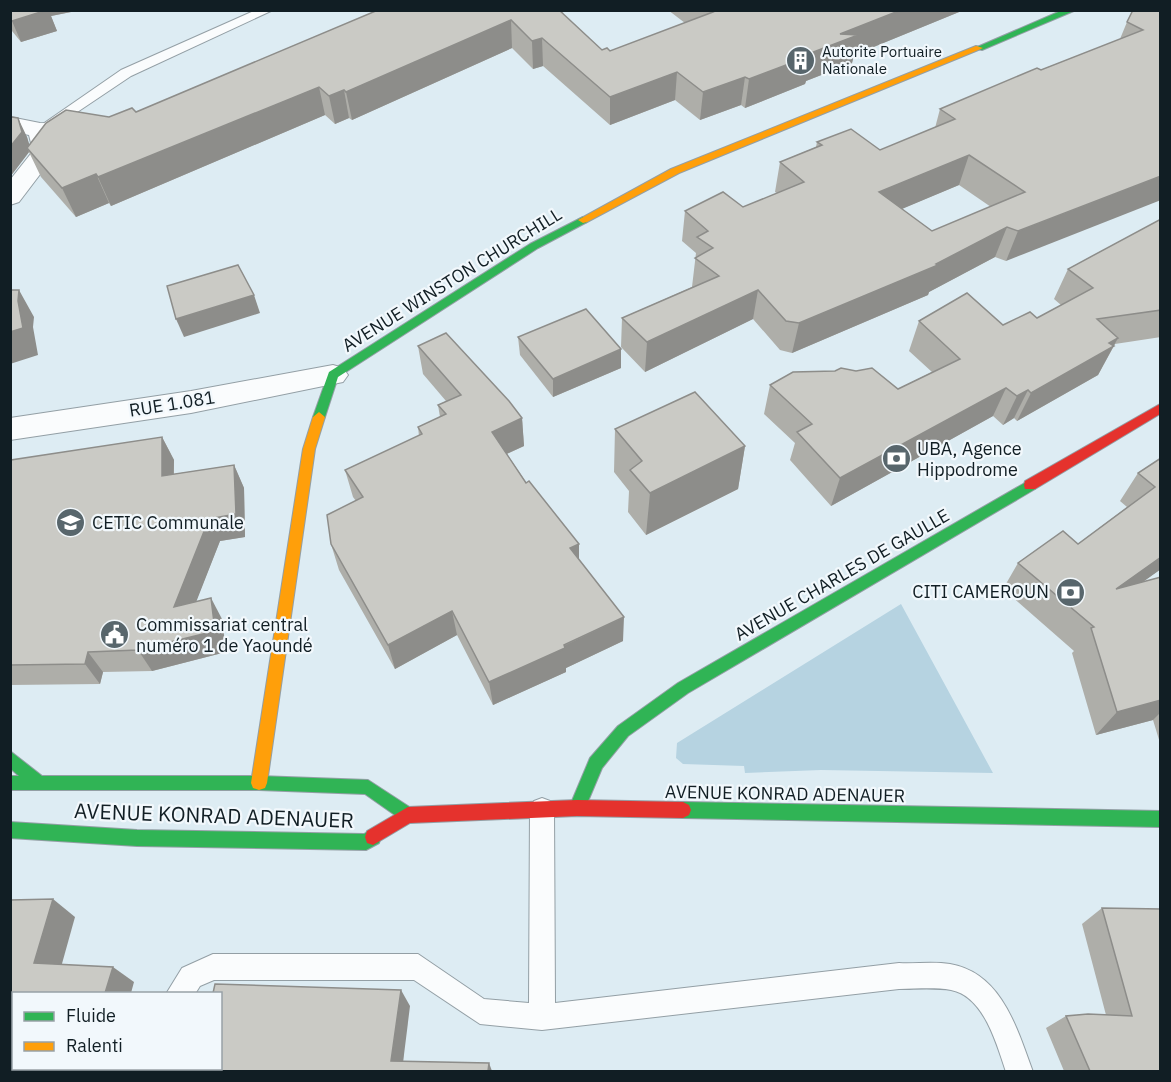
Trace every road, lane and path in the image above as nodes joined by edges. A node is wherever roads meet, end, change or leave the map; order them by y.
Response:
1 (267, 10) edge
2 (1072, 10) edge
3 (1046, 16) edge
4 (10, 124) edge
5 (107, 128) edge
6 (40, 130) junction
7 (10, 197) edge
8 (333, 375) junction
9 (1161, 409) edge
10 (10, 429) edge
11 (10, 758) edge
12 (38, 782) junction
13 (10, 783) edge
14 (259, 783) junction
15 (577, 808) junction
16 (542, 809) junction
17 (408, 815) junction
18 (1161, 819) edge
19 (10, 830) edge
20 (25, 830) junction
21 (10, 836) edge
22 (180, 992) edge
23 (542, 1017) junction
24 (1020, 1071) edge

1 - 6 lane
2 - 3 main road, AVENUE WINSTON CHURCHILL
3 - 8 main road, AVENUE WINSTON CHURCHILL
4 - 6 street
5 - 6 street
6 - 7 street
8 - 10 street, RUE 1.081
8 - 14 main road, AVENUE WINSTON CHURCHILL
9 - 15 main road, AVENUE CHARLES DE GAULLE
11 - 12 main road
12 - 13 main road, AVENUE KONRAD ADENAUER
12 - 14 main road, AVENUE KONRAD ADENAUER
14 - 17 main road, AVENUE KONRAD ADENAUER
15 - 16 main road, AVENUE KONRAD ADENAUER
15 - 18 main road, AVENUE KONRAD ADENAUER
16 - 17 main road, AVENUE KONRAD ADENAUER
16 - 23 lane
17 - 20 main road, AVENUE KONRAD ADENAUER
19 - 20 main road, AVENUE KONRAD ADENAUER
20 - 21 main road
22 - 23 lane
23 - 24 lane

